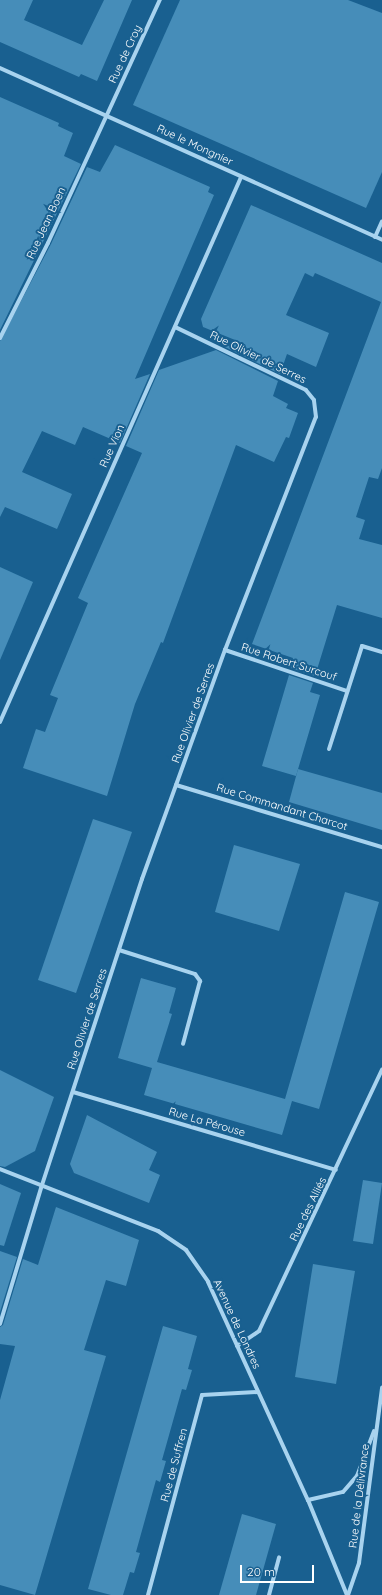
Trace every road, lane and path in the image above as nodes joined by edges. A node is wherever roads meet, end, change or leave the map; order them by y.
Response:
1 (160, 0) edge
2 (0, 68) edge
3 (106, 115) junction
4 (241, 177) junction
5 (382, 220) edge
6 (375, 237) junction
7 (382, 240) edge
8 (175, 327) junction
9 (0, 338) edge
10 (225, 650) junction
11 (382, 652) edge
12 (347, 691) junction
13 (0, 722) edge
14 (330, 749) dead end
15 (176, 785) junction
16 (382, 847) edge
17 (119, 950) junction
18 (183, 1044) dead end
19 (382, 1070) edge
20 (73, 1092) junction
21 (0, 1169) edge
22 (336, 1170) junction
23 (42, 1186) junction
24 (0, 1324) edge
25 (237, 1346) junction
26 (382, 1388) edge
27 (258, 1392) junction
28 (377, 1422) junction
29 (308, 1500) junction
30 (279, 1557) dead end
31 (148, 1595) edge
32 (269, 1595) edge
33 (348, 1595) edge

1 - 3 street, Rue de Croy
2 - 3 street, Rue le Mongnier
3 - 4 street, Rue le Mongnier
3 - 9 street, Rue Jean Boen
4 - 6 street, Rue le Mongnier
4 - 8 street, Rue Vion
5 - 6 street
6 - 7 street, Rue le Mongnier
8 - 10 street, Rue Olivier de Serres
8 - 13 street, Rue Vion
10 - 12 street, Rue Robert Surcouf
10 - 15 street, Rue Olivier de Serres
11 - 12 street, Rue Robert Surcouf
12 - 14 street, Rue Robert Surcouf
15 - 16 street, Rue Commandant Charcot
15 - 17 street, Rue Olivier de Serres
17 - 18 street
17 - 20 street, Rue Olivier de Serres
19 - 22 street, Rue des Alliés
20 - 22 street, Rue La Pérouse
20 - 23 street, Rue Olivier de Serres
21 - 23 street, Avenue de Londres
22 - 25 street, Rue des Alliés
23 - 24 street, Rue Olivier de Serres
23 - 25 street, Avenue de Londres
25 - 27 street, Avenue de Londres
26 - 28 street, Rue de la Délivrance
27 - 29 street, Avenue de Londres
27 - 31 street, Rue de Suffren
28 - 29 street, Rue de la Délivrance
28 - 33 street, Rue de la Délivrance
29 - 33 street, Avenue de Londres
30 - 32 street

